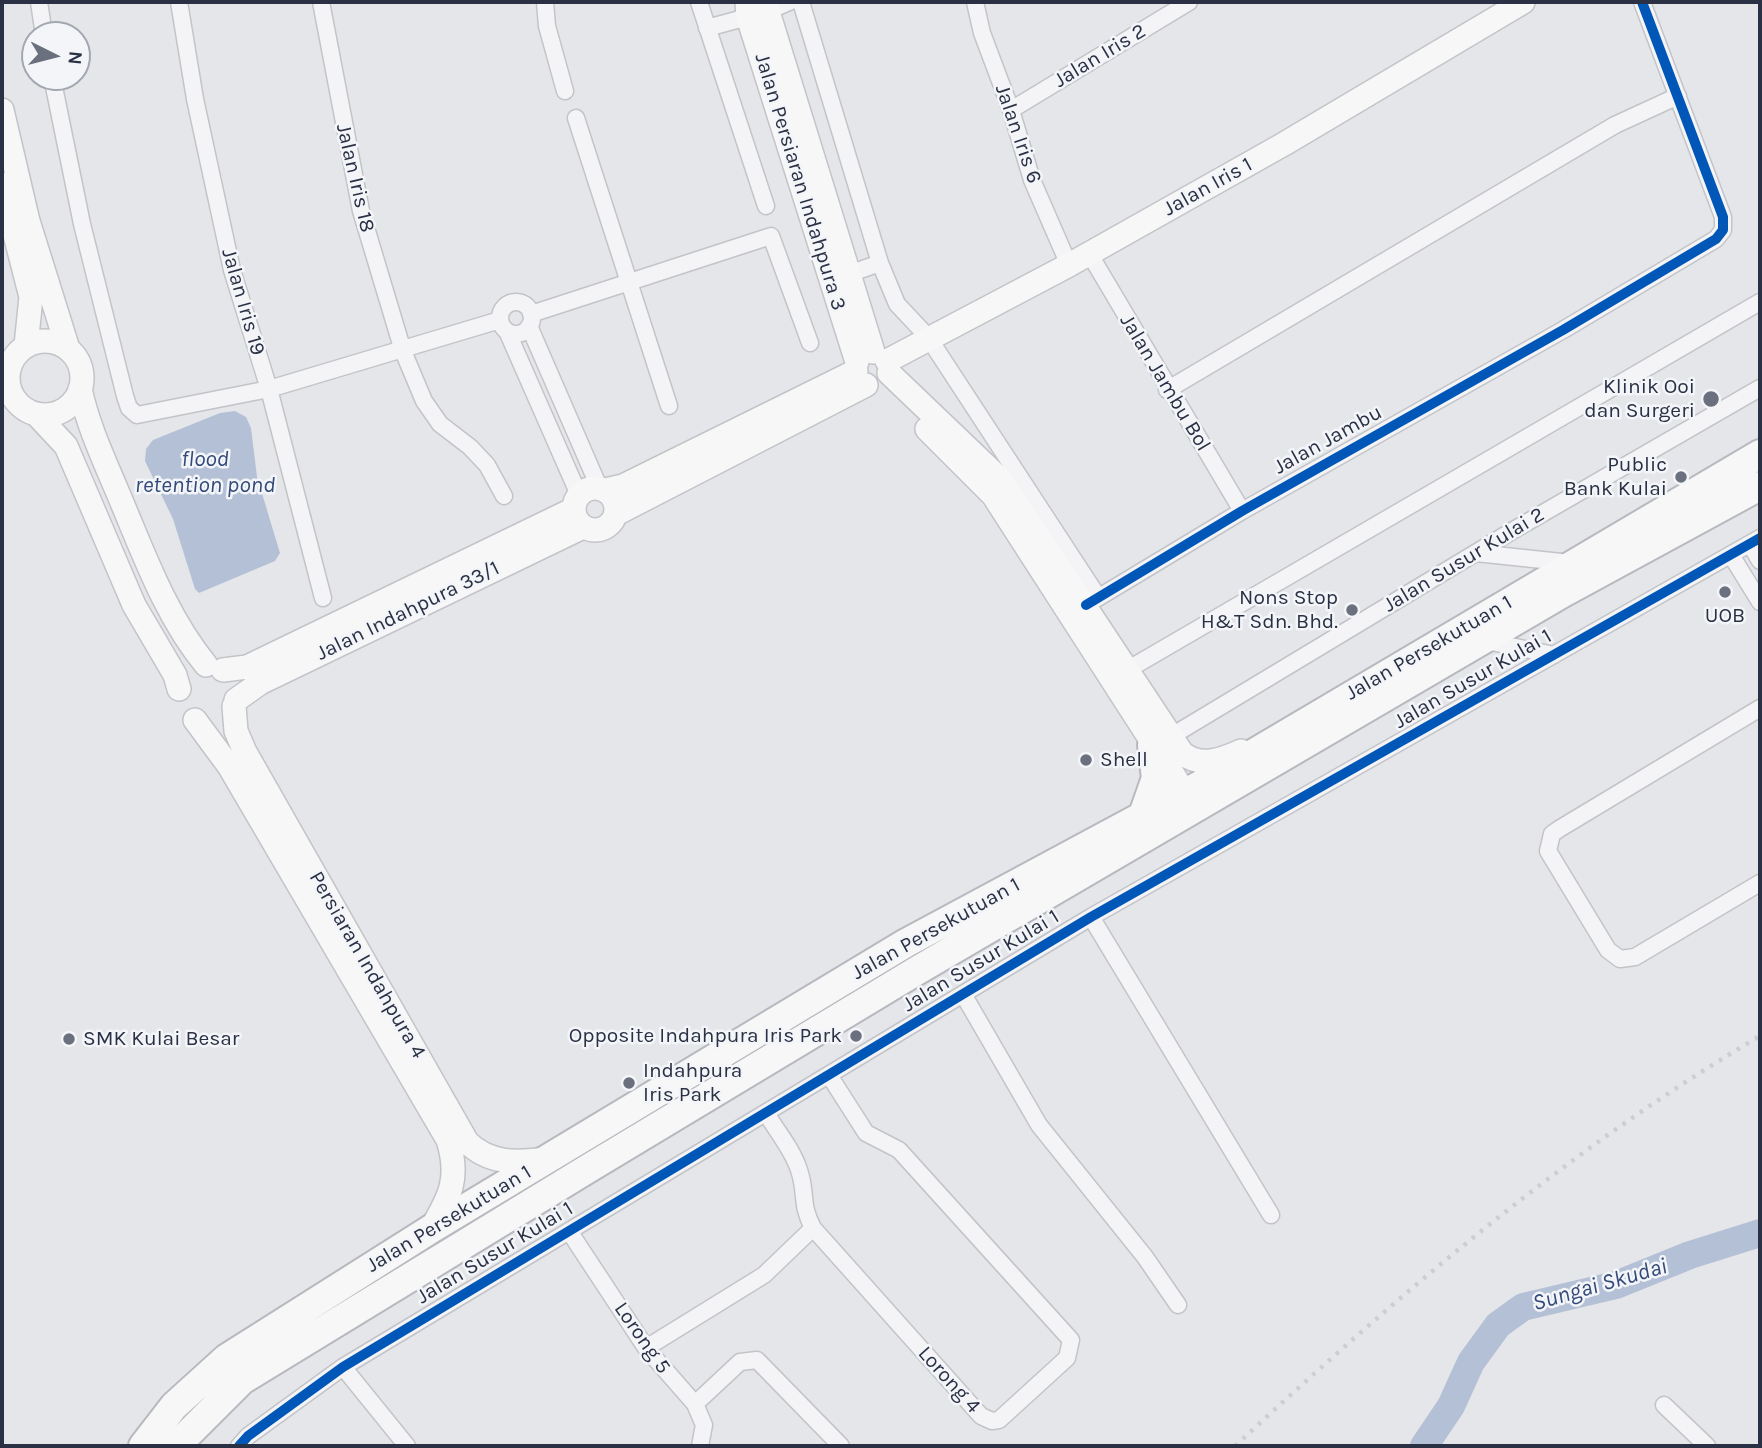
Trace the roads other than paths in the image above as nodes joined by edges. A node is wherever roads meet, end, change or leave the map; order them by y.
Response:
1 (39, 2) edge
2 (179, 2) edge
3 (321, 2) edge
4 (545, 2) edge
5 (699, 2) edge
6 (789, 2) edge
7 (801, 2) edge
8 (975, 2) edge
9 (1189, 2) edge
10 (1523, 2) edge
11 (1642, 2) edge
12 (756, 8) edge
13 (42, 21) edge
14 (707, 28) junction
15 (55, 91) edge
16 (565, 91) dead end
17 (1678, 96) junction
18 (2, 110) edge
19 (1011, 110) junction
20 (576, 118) dead end
21 (2, 184) edge
22 (766, 206) dead end
23 (1079, 259) junction
24 (880, 264) junction
25 (839, 277) junction
26 (631, 281) junction
27 (1760, 302) edge
28 (530, 320) junction
29 (503, 326) junction
30 (928, 337) junction
31 (810, 343) dead end
32 (26, 346) junction
33 (68, 349) junction
34 (403, 351) junction
35 (873, 370) junction
36 (5, 375) edge
37 (1760, 388) edge
38 (80, 389) junction
39 (269, 389) junction
40 (1167, 390) junction
41 (8, 403) edge
42 (669, 406) dead end
43 (37, 415) junction
44 (1760, 454) edge
45 (1760, 486) edge
46 (504, 496) dead end
47 (588, 502) junction
48 (1242, 511) junction
49 (616, 514) junction
50 (1755, 541) edge
51 (1476, 553) junction
52 (1731, 555) junction
53 (1760, 561) edge
54 (1574, 564) junction
55 (323, 598) dead end
56 (1092, 601) junction
57 (1760, 602) edge
58 (1482, 640) junction
59 (1554, 655) junction
60 (215, 668) junction
61 (1127, 670) junction
62 (179, 690) junction
63 (235, 704) junction
64 (1760, 708) edge
65 (195, 720) junction
66 (1277, 737) junction
67 (1161, 741) junction
68 (1197, 797) junction
69 (1143, 814) junction
70 (1760, 883) edge
71 (1091, 917) junction
72 (963, 994) junction
73 (828, 1075) junction
74 (765, 1113) junction
75 (550, 1158) junction
76 (1271, 1215) dead end
77 (813, 1228) junction
78 (431, 1229) junction
79 (569, 1231) junction
80 (1178, 1305) dead end
81 (646, 1348) junction
82 (343, 1367) junction
83 (695, 1404) junction
84 (1664, 1405) dead end
85 (143, 1446) edge
86 (176, 1446) edge
87 (239, 1446) edge
88 (407, 1446) edge
89 (700, 1446) edge
90 (841, 1446) edge
91 (1707, 1446) edge

1 - 13 street
2 - 39 street, Jalan Iris 19
3 - 34 street, Jalan Iris 18
4 - 16 street
5 - 14 street
6 - 12 street
7 - 24 street
8 - 19 street, Jalan Iris 6
9 - 19 street, Jalan Iris 2
10 - 23 street, Jalan Iris 1
11 - 17 street
12 - 14 street
12 - 25 street, Jalan Persiaran Indahpura 3
14 - 22 street
15 - 39 street
17 - 40 street
17 - 48 street, Jalan Jambu
18 - 33 street
19 - 23 street, Jalan Iris 6
20 - 26 street
21 - 32 street
23 - 30 street, Jalan Iris 1
23 - 40 street, Jalan Jambu Bol
24 - 25 street
24 - 30 street
25 - 35 street, Jalan Persiaran Indahpura 3
26 - 28 street
26 - 31 street
26 - 42 street
27 - 61 street
28 - 29 street
28 - 29 street
28 - 47 street
29 - 34 street
29 - 47 street
30 - 35 street, Jalan Iris 1
30 - 56 street
32 - 33 street
32 - 36 street
33 - 38 street
34 - 39 street
34 - 46 street, Jalan Iris 18
35 - 47 street, Jalan Indahpura 33/1
35 - 49 street
35 - 56 street
35 - 67 street
36 - 41 street
37 - 51 street, Jalan Susur Kulai 2
38 - 43 street
38 - 60 street, Persiaran Indahpura 4
39 - 55 street, Jalan Iris 19
40 - 48 street, Jalan Jambu Bol
41 - 43 street
43 - 62 street, Persiaran Indahpura 4
44 - 54 highway, Jalan Persekutuan 1
45 - 58 highway, Jalan Persekutuan 1
47 - 49 street
47 - 49 street
47 - 60 street, Jalan Indahpura 33/1
47 - 63 street, Jalan Indahpura 33/1
48 - 56 street, Jalan Jambu
50 - 52 street, Jalan Susur Kulai 1
50 - 53 street
51 - 54 street
51 - 67 street, Jalan Susur Kulai 2
52 - 57 street
52 - 59 street, Jalan Susur Kulai 1
54 - 66 highway, Jalan Persekutuan 1
56 - 61 street
58 - 59 street
58 - 68 highway, Jalan Persekutuan 1
59 - 71 street, Jalan Susur Kulai 1
60 - 62 street
60 - 63 street, Persiaran Indahpura 4
61 - 67 street
62 - 65 street, Persiaran Indahpura 4
63 - 65 street
63 - 75 street, Persiaran Indahpura 4
64 - 70 street
65 - 78 street, Persiaran Indahpura 4
66 - 67 street
66 - 68 highway, Jalan Persekutuan 1
67 - 68 street
67 - 69 highway
68 - 69 highway, Jalan Persekutuan 1
68 - 86 highway, Jalan Persekutuan 1
69 - 75 highway, Jalan Persekutuan 1
71 - 72 street, Jalan Susur Kulai 1
71 - 76 street
72 - 73 street, Jalan Susur Kulai 1
72 - 80 street
73 - 74 street, Jalan Susur Kulai 1
73 - 77 street, Lorong 4
74 - 77 street, Lorong 4
74 - 79 street, Jalan Susur Kulai 1
75 - 78 highway, Jalan Persekutuan 1
77 - 81 street
78 - 85 highway, Jalan Persekutuan 1
79 - 81 street, Lorong 5
79 - 82 street, Jalan Susur Kulai 1
81 - 83 street, Lorong 5
82 - 87 street, Jalan Susur Kulai 1
82 - 88 street
83 - 89 street, Lorong 5
83 - 90 street
84 - 91 street

